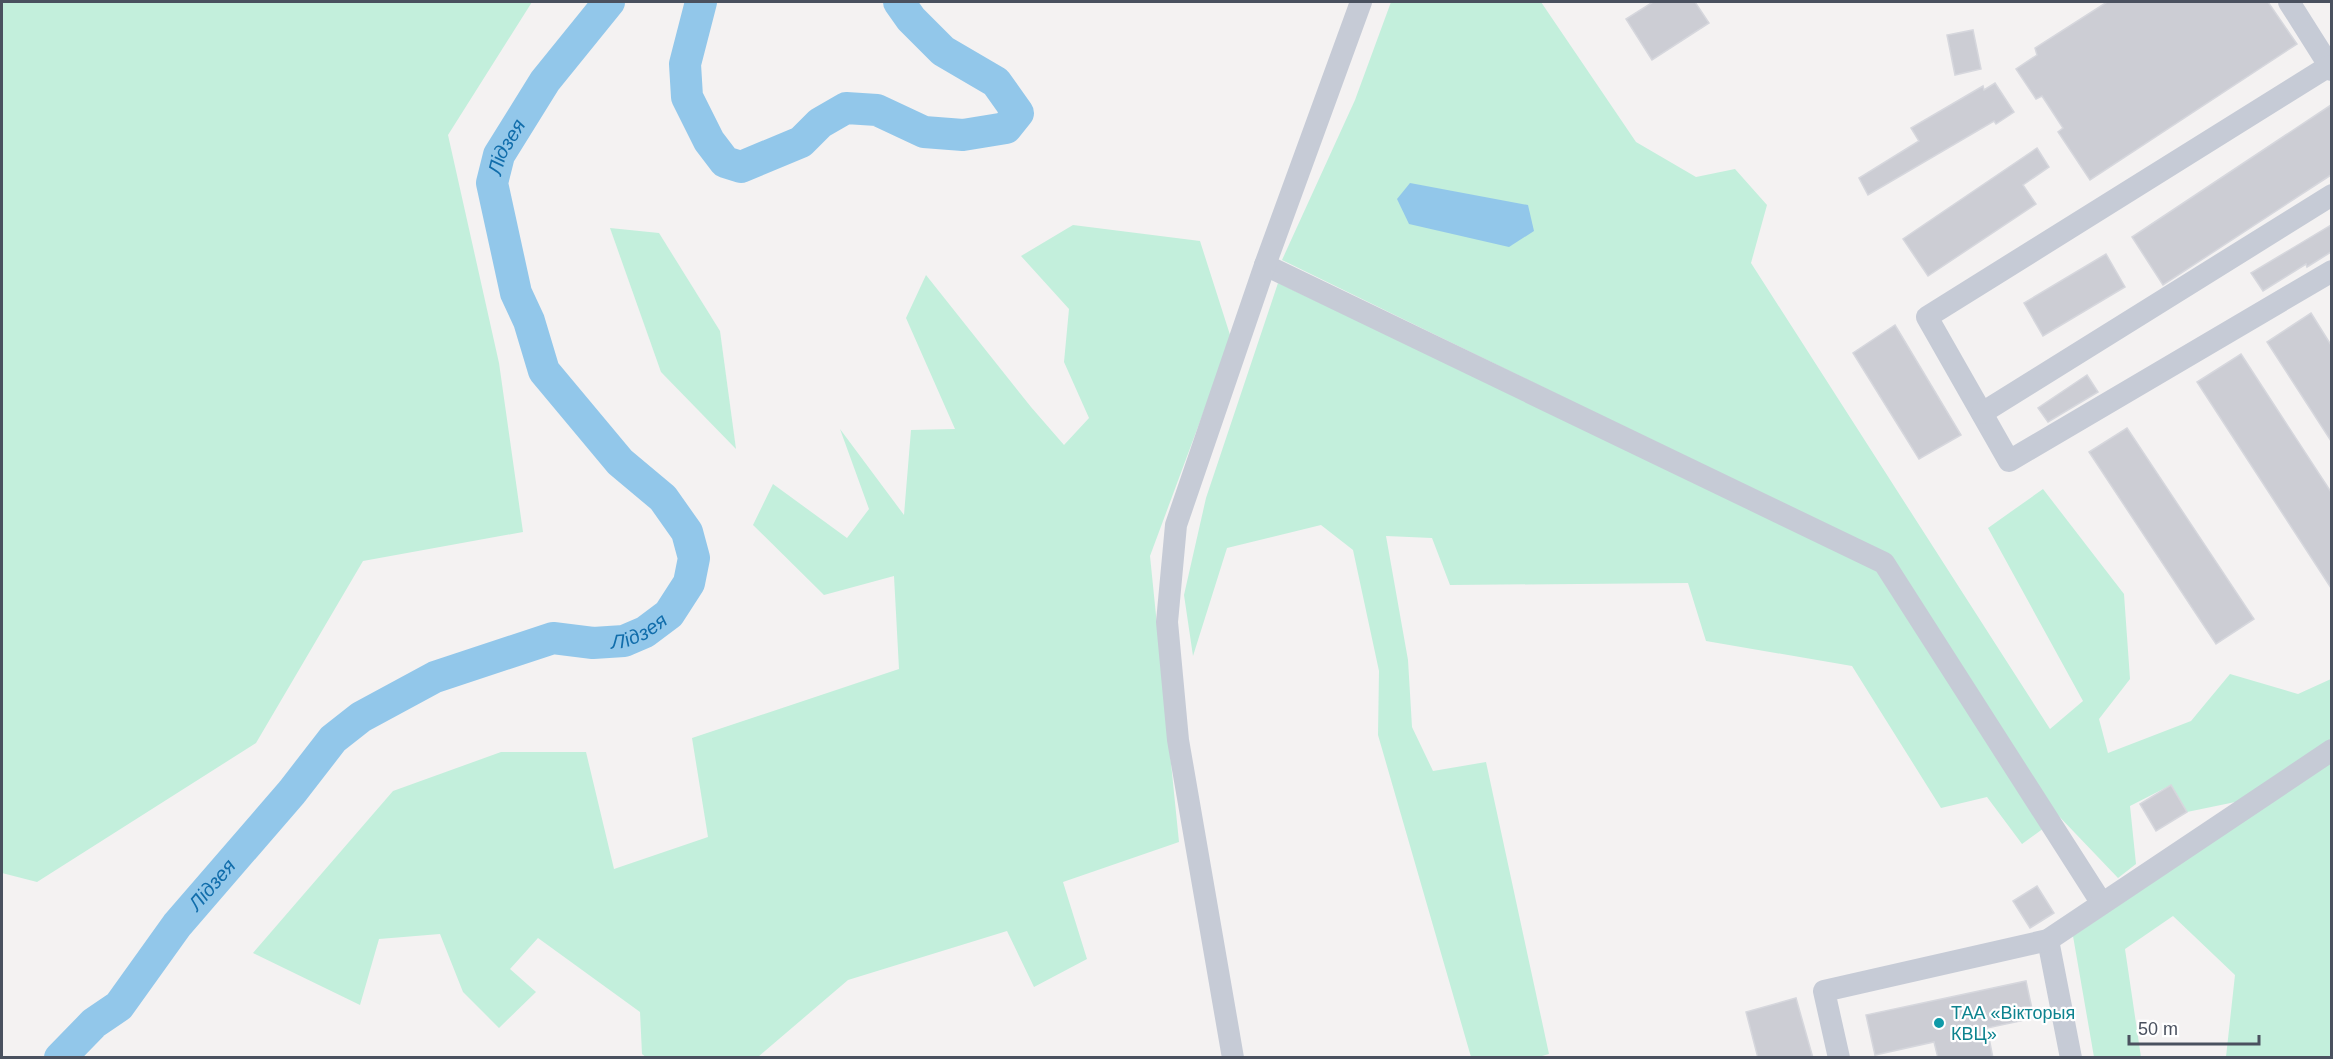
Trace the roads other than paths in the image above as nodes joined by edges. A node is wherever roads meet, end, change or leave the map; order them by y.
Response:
1 (1361, 2) edge
2 (2289, 2) edge
3 (2330, 68) edge
4 (2331, 195) edge
5 (1265, 265) junction
6 (2331, 271) edge
7 (1982, 413) junction
8 (2331, 750) edge
9 (2101, 902) junction
10 (2048, 940) junction
11 (1233, 1058) edge
12 (1839, 1058) edge
13 (2071, 1058) edge

1 - 5 street
2 - 3 street
3 - 7 street
4 - 7 street
5 - 9 street
5 - 11 street
6 - 7 street
8 - 9 street
9 - 10 street
10 - 12 street
10 - 13 street

